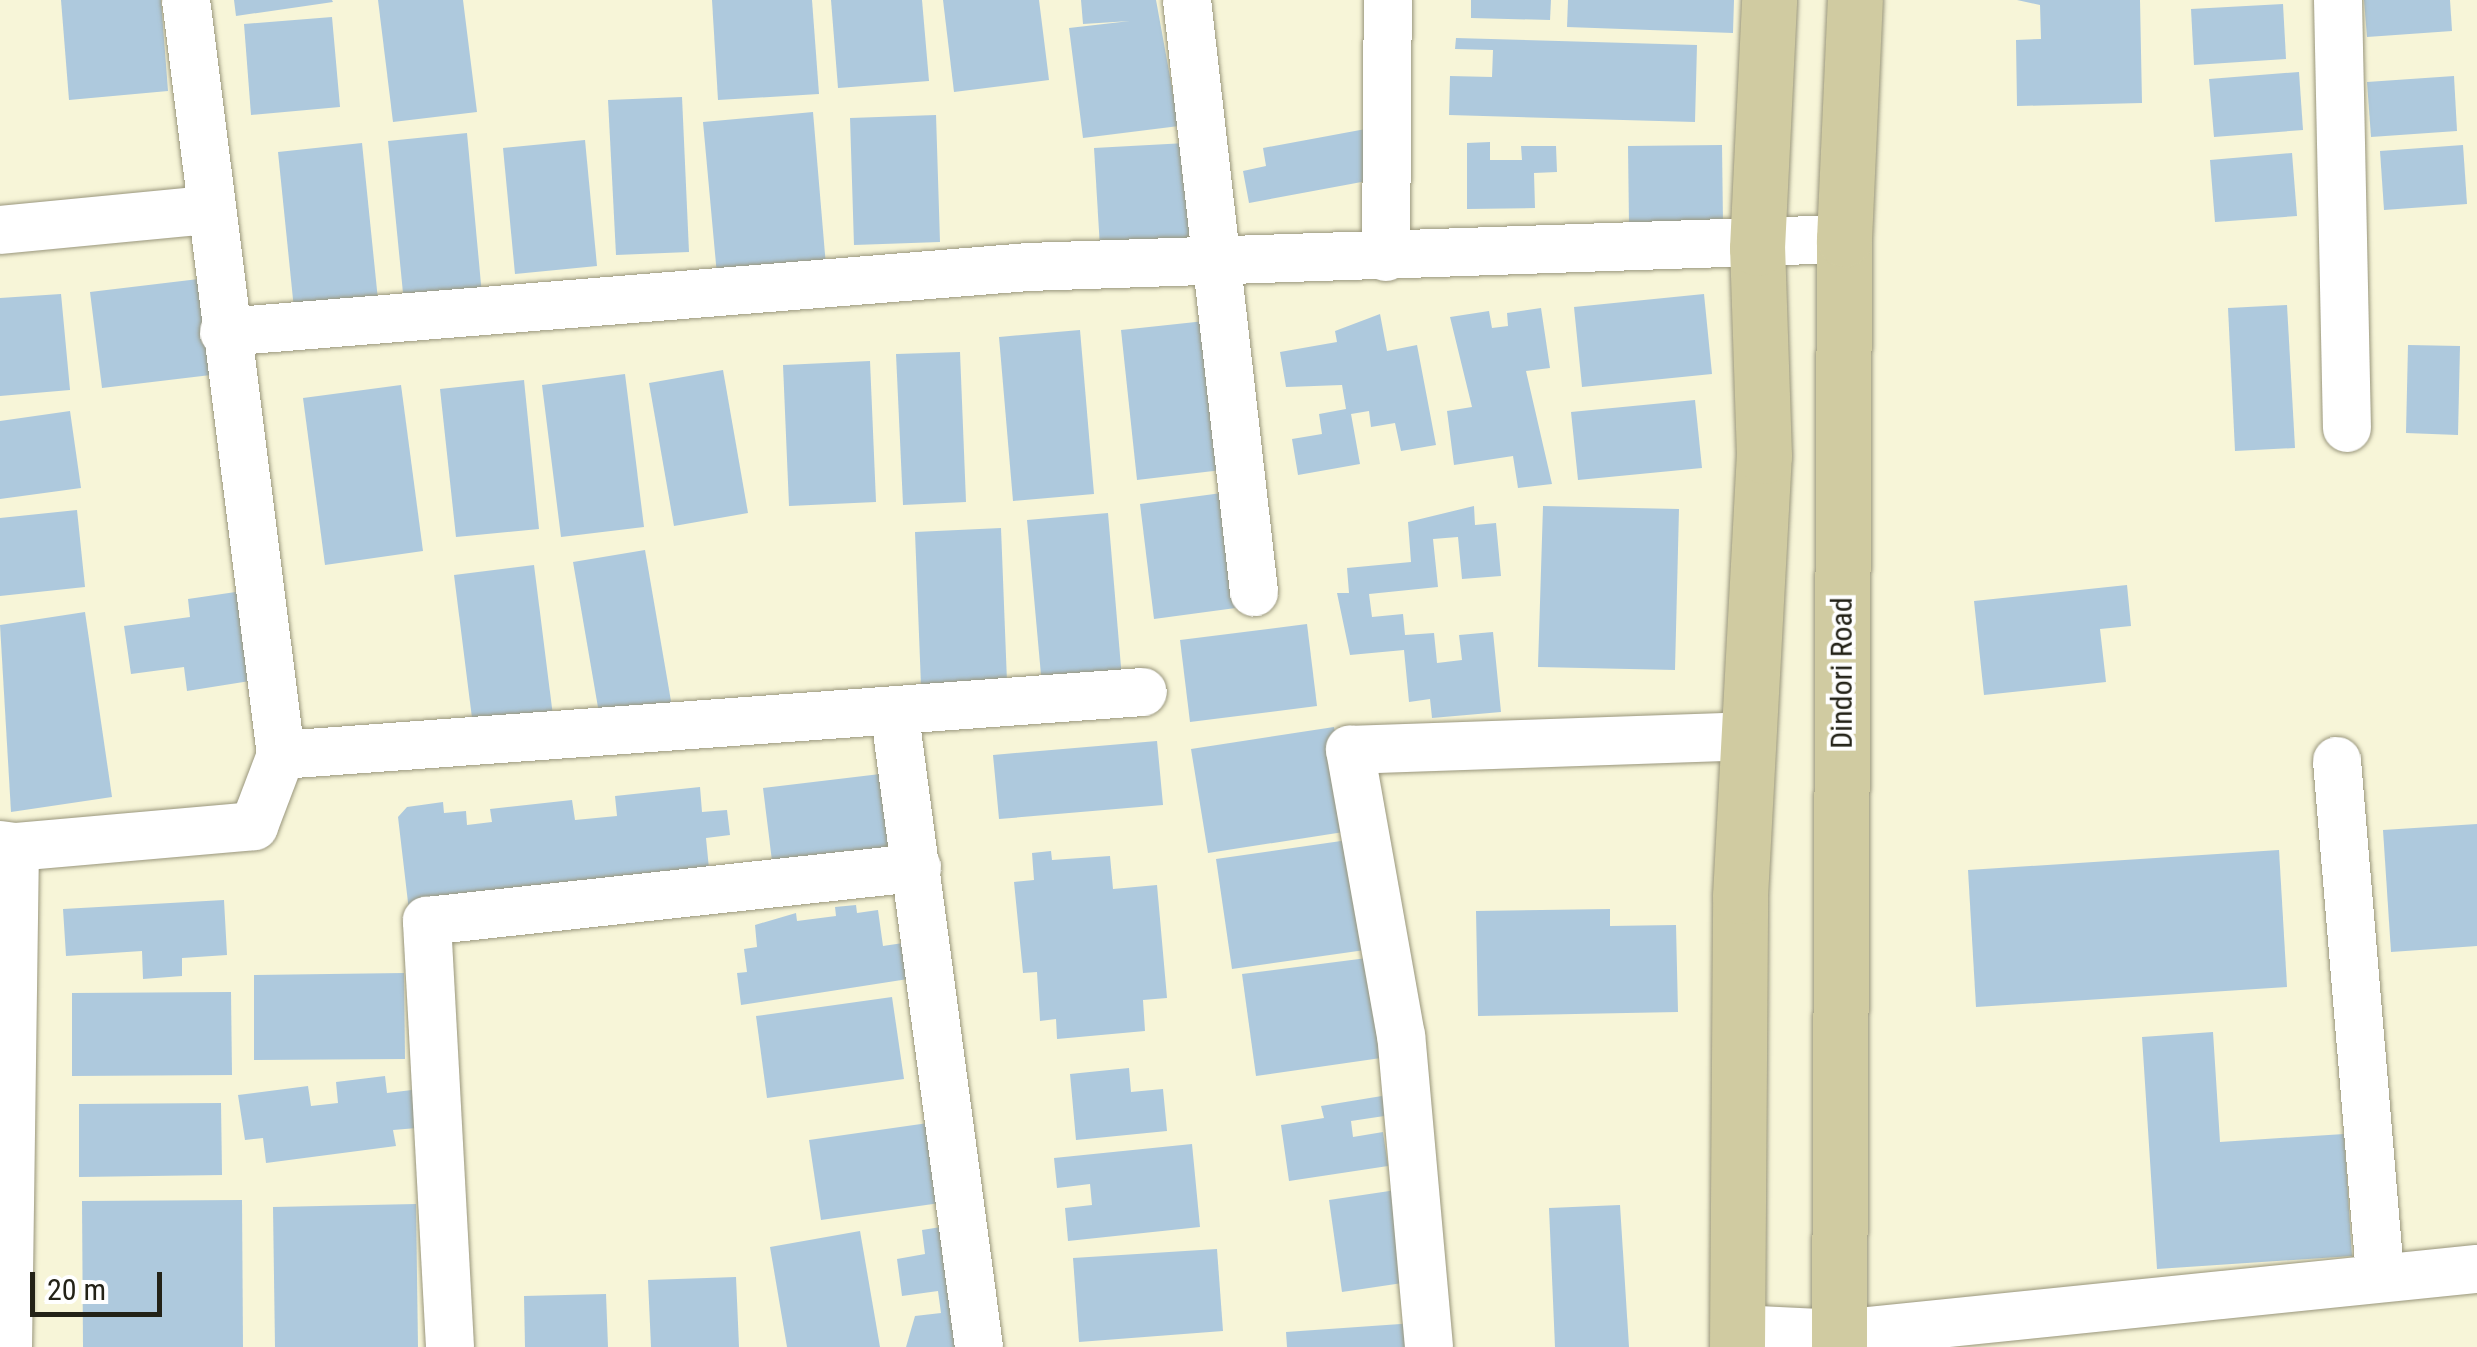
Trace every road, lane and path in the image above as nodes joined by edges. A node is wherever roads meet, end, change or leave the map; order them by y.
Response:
1 (186, 0) edge
2 (1186, 0) edge
3 (1388, 0) edge
4 (1769, 0) edge
5 (1856, 0) edge
6 (2338, 0) edge
7 (208, 210) junction
8 (0, 230) edge
9 (1844, 239) junction
10 (1757, 248) junction
11 (1386, 257) junction
12 (1220, 262) junction
13 (224, 332) junction
14 (2348, 428) dead end
15 (1254, 592) dead end
16 (1143, 692) dead end
17 (895, 716) junction
18 (1744, 736) junction
19 (282, 755) junction
20 (2337, 760) dead end
21 (8, 846) edge
22 (917, 868) junction
23 (2477, 1268) edge
24 (2380, 1274) junction
25 (1737, 1338) edge
26 (1839, 1341) edge
27 (8, 1347) edge
28 (450, 1347) edge
29 (978, 1347) edge
30 (1429, 1347) edge

1 - 7 street
2 - 12 street
3 - 11 street
4 - 10 main road
5 - 9 main road, Dindori Road
6 - 14 street
7 - 8 street
7 - 13 street
9 - 10 street
9 - 26 main road, Dindori Road
10 - 11 street
10 - 18 main road
11 - 12 street
12 - 13 street
12 - 15 street
13 - 19 street
16 - 17 street
17 - 19 street
17 - 22 street
18 - 25 main road
18 - 30 street
19 - 21 street
20 - 24 street
21 - 27 street
22 - 28 street
22 - 29 street
23 - 24 street
24 - 26 street
25 - 26 street

